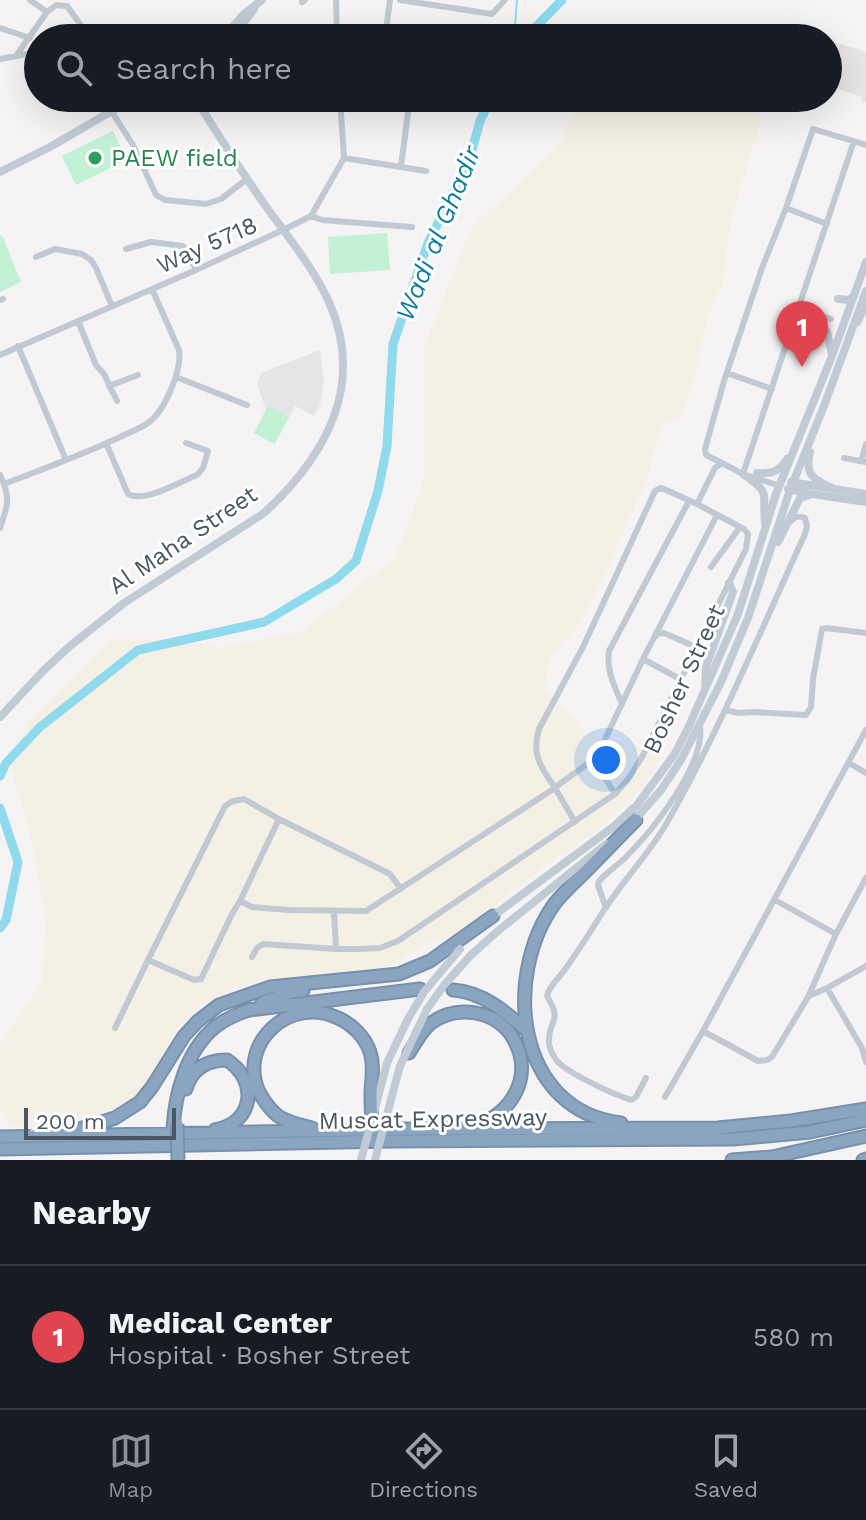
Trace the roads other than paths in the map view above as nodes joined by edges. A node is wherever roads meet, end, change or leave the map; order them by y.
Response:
1 (30, 0) edge
2 (336, 0) edge
3 (390, 0) edge
4 (400, 0) edge
5 (505, 0) edge
6 (259, 2) edge
7 (47, 12) junction
8 (39, 24) edge
9 (80, 24) edge
10 (235, 24) edge
11 (244, 24) edge
12 (336, 24) edge
13 (387, 24) edge
14 (0, 28) edge
15 (24, 36) edge
16 (24, 46) edge
17 (24, 55) edge
18 (16, 56) junction
19 (0, 59) edge
20 (112, 112) joint
21 (202, 112) edge
22 (341, 112) edge
23 (408, 112) edge
24 (854, 141) junction
25 (866, 145) edge
26 (344, 158) junction
27 (401, 166) junction
28 (426, 171) dead end
29 (0, 172) edge
30 (247, 179) junction
31 (786, 208) junction
32 (311, 216) junction
33 (827, 224) junction
34 (412, 227) dead end
35 (283, 230) junction
36 (126, 249) dead end
37 (36, 257) dead end
38 (866, 262) edge
39 (196, 270) junction
40 (152, 289) junction
41 (866, 291) edge
42 (855, 296) junction
43 (838, 299) dead end
44 (112, 306) junction
45 (798, 307) junction
46 (866, 307) edge
47 (831, 319) dead end
48 (78, 321) junction
49 (827, 332) dead end
50 (18, 346) junction
51 (846, 348) junction
52 (0, 355) edge
53 (832, 356) junction
54 (727, 373) junction
55 (138, 375) dead end
56 (176, 377) junction
57 (109, 386) junction
58 (772, 389) junction
59 (117, 401) dead end
60 (247, 405) dead end
61 (824, 406) junction
62 (798, 442) junction
63 (106, 443) junction
64 (186, 443) dead end
65 (866, 444) edge
66 (844, 458) dead end
67 (66, 460) junction
68 (864, 462) edge
69 (722, 463) junction
70 (757, 473) junction
71 (743, 474) junction
72 (0, 475) edge
73 (781, 483) junction
74 (4, 484) junction
75 (792, 486) junction
76 (834, 489) junction
77 (812, 494) junction
78 (866, 494) edge
79 (689, 501) junction
80 (866, 502) edge
81 (697, 504) junction
82 (717, 515) junction
83 (740, 527) junction
84 (0, 528) edge
85 (764, 530) junction
86 (783, 531) junction
87 (711, 567) dead end
88 (763, 571) junction
89 (729, 583) junction
90 (866, 633) edge
91 (654, 639) junction
92 (696, 647) junction
93 (643, 659) junction
94 (680, 679) junction
95 (705, 691) junction
96 (622, 704) junction
97 (726, 710) junction
98 (0, 717) edge
99 (700, 725) junction
100 (866, 730) edge
101 (594, 760) junction
102 (849, 763) junction
103 (866, 773) edge
104 (555, 788) junction
105 (615, 794) junction
106 (279, 819) junction
107 (636, 820) junction
108 (575, 822) junction
109 (866, 878) edge
110 (401, 889) junction
111 (601, 892) junction
112 (615, 893) junction
113 (775, 900) junction
114 (240, 901) junction
115 (606, 908) junction
116 (334, 911) junction
117 (493, 916) junction
118 (836, 934) junction
119 (336, 949) junction
120 (252, 957) dead end
121 (148, 960) junction
122 (430, 961) junction
123 (866, 966) edge
124 (827, 988) junction
125 (420, 989) dead end
126 (453, 990) dead end
127 (808, 997) junction
128 (249, 1010) junction
129 (115, 1028) dead end
130 (703, 1031) junction
131 (527, 1032) junction
132 (864, 1047) edge
133 (866, 1062) edge
134 (394, 1065) junction
135 (646, 1078) dead end
136 (665, 1097) dead end
137 (866, 1109) edge
138 (372, 1119) junction
139 (866, 1120) edge
140 (175, 1127) junction
141 (693, 1127) junction
142 (409, 1129) junction
143 (353, 1131) junction
144 (186, 1135) junction
145 (54, 1136) junction
146 (866, 1136) edge
147 (0, 1137) edge
148 (0, 1149) edge
149 (171, 1160) edge
150 (178, 1160) edge
151 (361, 1160) edge
152 (375, 1160) edge
153 (732, 1160) edge

1 - 7 street
2 - 12 street
3 - 13 street
4 - 5 street
6 - 10 main road
6 - 11 main road
7 - 8 street
7 - 9 street
14 - 15 street
16 - 18 street
17 - 18 street
18 - 19 street
20 - 29 main road
20 - 30 street
21 - 30 main road, Al Maha Street
22 - 26 street
23 - 27 street
24 - 25 street
24 - 31 street
24 - 33 street
26 - 27 street
26 - 32 street
27 - 28 street
30 - 35 main road, Al Maha Street
31 - 33 street
31 - 54 street
32 - 34 street
32 - 35 street, Way 5718
33 - 45 street
35 - 39 street, Way 5718
35 - 98 main road, Al Maha Street
36 - 39 street
37 - 44 street
38 - 42 main road, Bosher Street
39 - 40 street, Way 5718
40 - 44 street, Way 5718
40 - 56 street
41 - 51 main road, Bosher Street
42 - 43 main road
42 - 53 main road, Bosher Street
44 - 48 street, Way 5718
45 - 47 street
45 - 58 street
46 - 51 street
48 - 50 street, Way 5718
48 - 57 street
49 - 53 main road
50 - 52 street, Way 5718
50 - 67 street
51 - 61 main road, Bosher Street
53 - 62 main road, Bosher Street
54 - 58 street
54 - 69 street
55 - 57 street
56 - 60 street
56 - 63 street
57 - 59 street
58 - 71 street
61 - 75 main road, Bosher Street
61 - 76 main road
62 - 70 main road
62 - 73 main road, Bosher Street
63 - 64 street
63 - 67 street
65 - 68 street
66 - 68 street
67 - 74 street
69 - 71 street
69 - 81 street
70 - 71 street
70 - 73 street
71 - 73 street
71 - 85 main road
72 - 74 street
73 - 75 main road
73 - 85 main road, Bosher Street
74 - 84 street
75 - 76 main road
75 - 77 main road
75 - 88 main road, Bosher Street
76 - 78 main road
77 - 80 main road
77 - 86 main road
79 - 81 street
79 - 96 street
79 - 104 street
81 - 82 street
82 - 83 street
82 - 91 street
83 - 87 street
83 - 89 street
85 - 95 main road, Bosher Street
86 - 88 main road
86 - 97 street
88 - 99 main road, Bosher Street
89 - 92 street
89 - 95 main road
90 - 97 street
91 - 92 street
91 - 93 street
92 - 94 street
93 - 94 street
93 - 96 street
94 - 105 street
95 - 117 main road, Bosher Street
96 - 101 street
97 - 112 street
99 - 107 main road, Bosher Street
99 - 111 street
100 - 102 street
101 - 104 street
101 - 105 street
102 - 103 street
102 - 113 street
104 - 108 street
104 - 110 street
105 - 108 street
106 - 110 street
106 - 114 street
106 - 121 street
107 - 131 highway
107 - 134 main road, Bosher Street, bridge
108 - 119 street
109 - 118 street
110 - 116 street
111 - 112 street
111 - 115 street
112 - 115 street
113 - 118 street
113 - 130 street
114 - 116 street
114 - 121 street
115 - 135 street
116 - 119 street
117 - 122 highway
117 - 134 main road, Bosher Street, bridge
118 - 127 street
119 - 120 street
121 - 129 street
122 - 128 highway
122 - 145 highway
123 - 124 street
124 - 127 street
124 - 132 street
125 - 128 highway
126 - 131 highway
127 - 130 street
128 - 140 highway
130 - 136 street
131 - 141 highway
132 - 133 street
134 - 138 main road, Bosher Street
134 - 142 highway
134 - 152 main road, Bosher Street, bridge
137 - 141 highway
138 - 143 highway
138 - 151 main road, Bosher Street, bridge
139 - 148 highway, Muscat Expressway
140 - 144 highway
140 - 149 highway, bridge
140 - 150 highway, bridge
141 - 142 highway
142 - 143 highway
143 - 144 highway
144 - 145 highway
145 - 147 highway
146 - 153 highway

